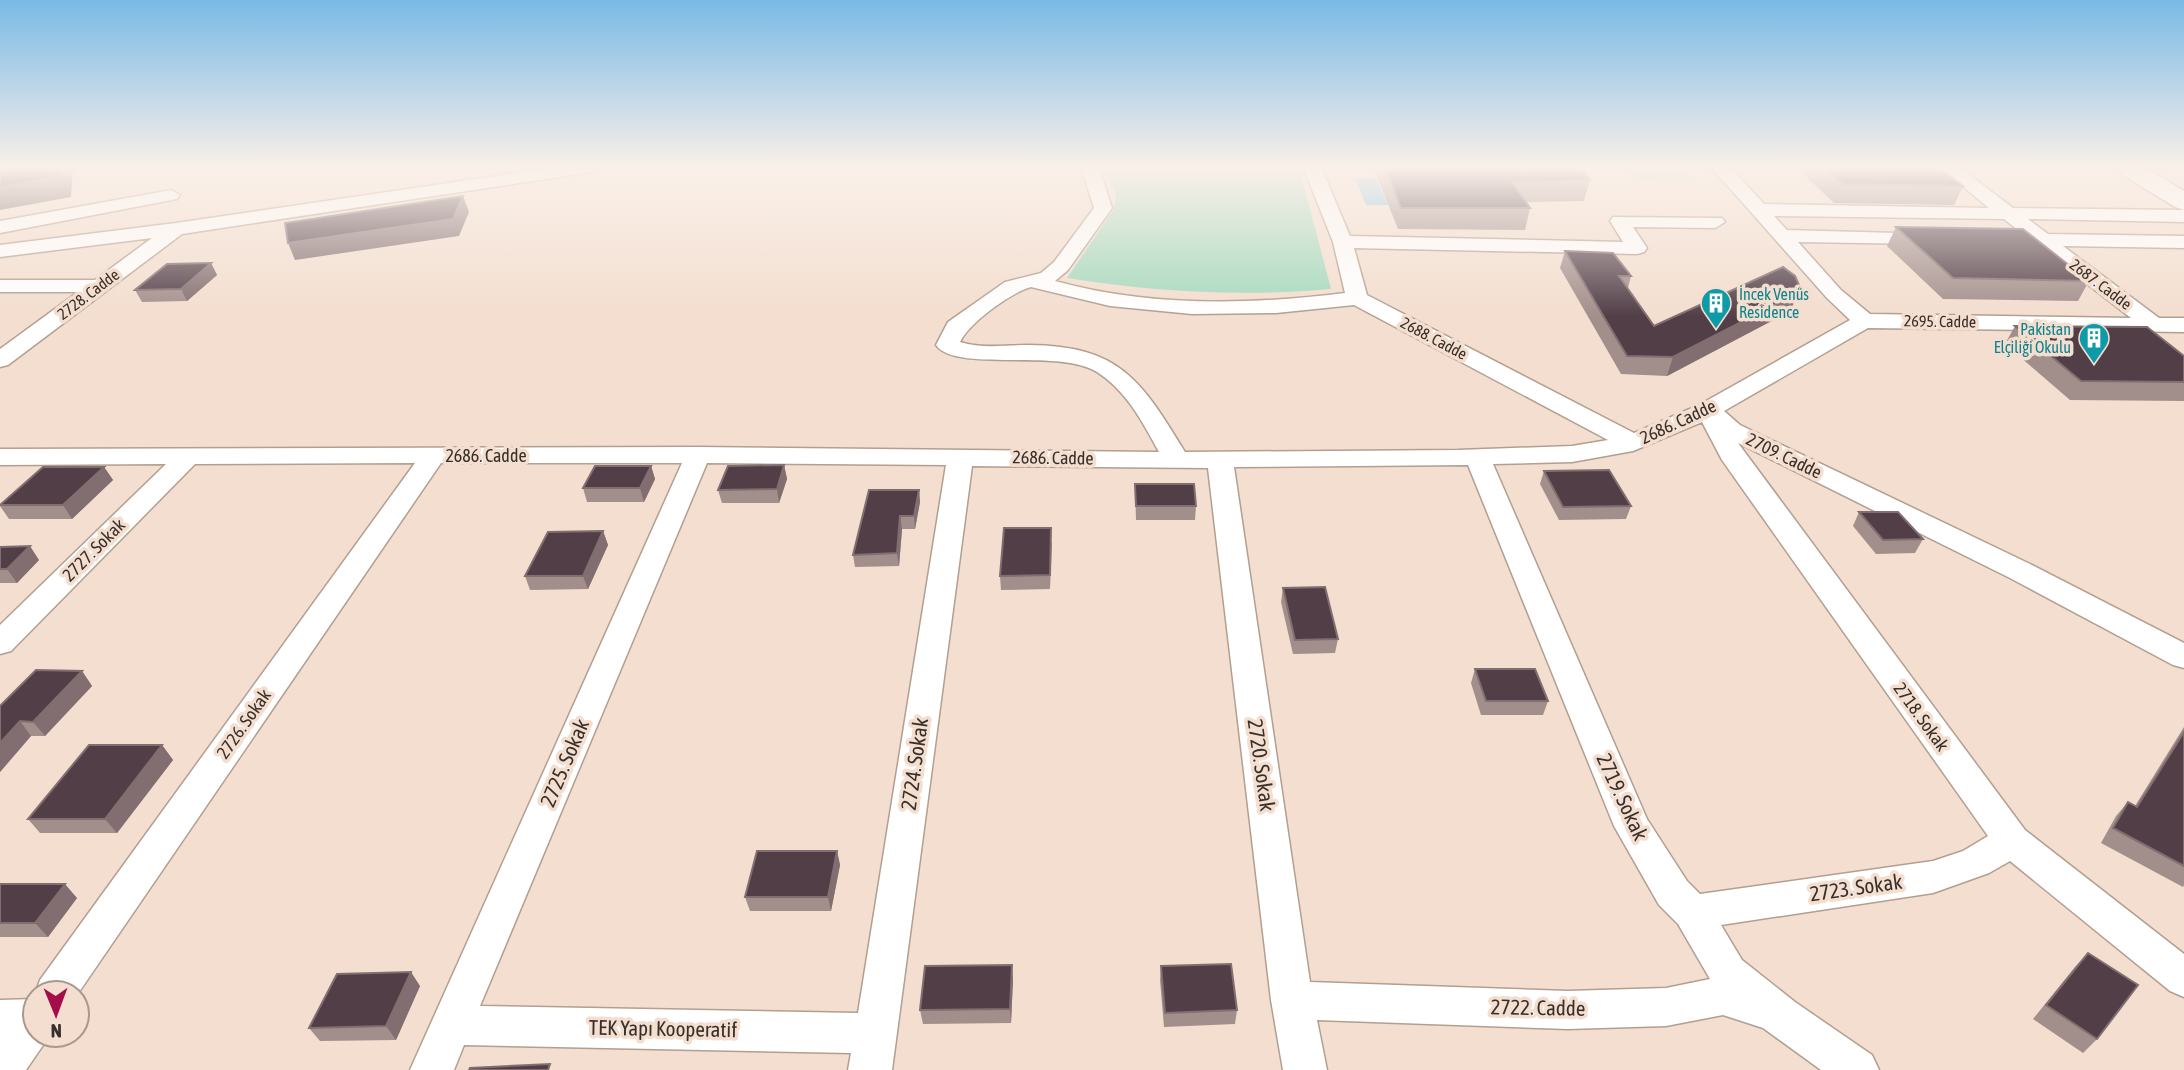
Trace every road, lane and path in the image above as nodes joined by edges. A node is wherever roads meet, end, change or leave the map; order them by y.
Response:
1 (54, 217) edge
2 (257, 217) edge
3 (1097, 217) edge
4 (1333, 217) edge
5 (1767, 217) edge
6 (1988, 217) edge
7 (2013, 217) edge
8 (1715, 222) dead end
9 (0, 227) edge
10 (176, 229) junction
11 (1783, 236) junction
12 (1949, 238) edge
13 (1976, 239) edge
14 (2018, 239) junction
15 (2043, 240) junction
16 (1343, 242) junction
17 (2184, 242) edge
18 (0, 251) edge
19 (1031, 281) junction
20 (0, 286) edge
21 (98, 286) junction
22 (1357, 298) junction
23 (1864, 321) junction
24 (2125, 323) junction
25 (2154, 325) junction
26 (2184, 325) edge
27 (0, 360) edge
28 (1708, 410) junction
29 (1633, 443) junction
30 (698, 455) junction
31 (433, 456) junction
32 (0, 457) edge
33 (188, 457) junction
34 (960, 457) junction
35 (1477, 457) junction
36 (1220, 459) junction
37 (1177, 460) junction
38 (2184, 635) edge
39 (0, 643) edge
40 (2184, 657) edge
41 (2012, 841) junction
42 (1692, 912) junction
43 (2184, 978) edge
44 (65, 979) edge
45 (1292, 1000) junction
46 (1780, 1016) junction
47 (0, 1020) edge
48 (21, 1020) edge
49 (451, 1025) junction
50 (21, 1041) edge
51 (873, 1052) edge
52 (1, 1070) edge
53 (432, 1070) edge
54 (1305, 1070) edge
55 (1857, 1070) edge

1 - 9 street
2 - 10 street
3 - 19 street
4 - 16 street
5 - 11 street
6 - 14 street, 2687. Cadde
7 - 15 street, 2687. Cadde
8 - 16 street
10 - 18 street
10 - 21 street, 2728. Cadde
11 - 12 street
11 - 23 street
13 - 14 street
14 - 15 street
14 - 24 street, 2687. Cadde
15 - 17 street
15 - 25 street, 2687. Cadde
16 - 22 street
19 - 22 street
19 - 37 street
20 - 21 street
21 - 27 street, 2728. Cadde
22 - 29 street, 2688. Cadde
23 - 24 street, 2695. Cadde
23 - 28 street, 2686. Cadde
24 - 25 street, 2695. Cadde
25 - 26 street, 2695. Cadde
28 - 29 street, 2686. Cadde
28 - 38 street, 2709. Cadde
28 - 40 street, 2709. Cadde
28 - 41 street, 2718. Sokak
29 - 35 street, 2686. Cadde
30 - 31 street, 2686. Cadde
30 - 34 street, 2686. Cadde
30 - 49 street, 2725. Sokak
31 - 33 street, 2686. Cadde
31 - 44 street, 2726. Sokak
32 - 33 street, 2686. Cadde
33 - 39 street, 2727. Sokak
34 - 37 street, 2686. Cadde
34 - 51 street, 2724. Sokak
35 - 36 street, 2686. Cadde
35 - 42 street, 2719. Sokak
36 - 37 street, 2686. Cadde
36 - 45 street, 2720. Sokak
41 - 42 street, 2723. Sokak
41 - 43 street, 2718. Sokak
42 - 46 street, 2719. Sokak
45 - 46 street, 2722. Cadde
45 - 54 street, 2720. Sokak
46 - 55 street, 2719. Sokak
47 - 48 street
49 - 51 street, TEK Yapı Kooperatif
49 - 53 street, 2725. Sokak
50 - 52 street

